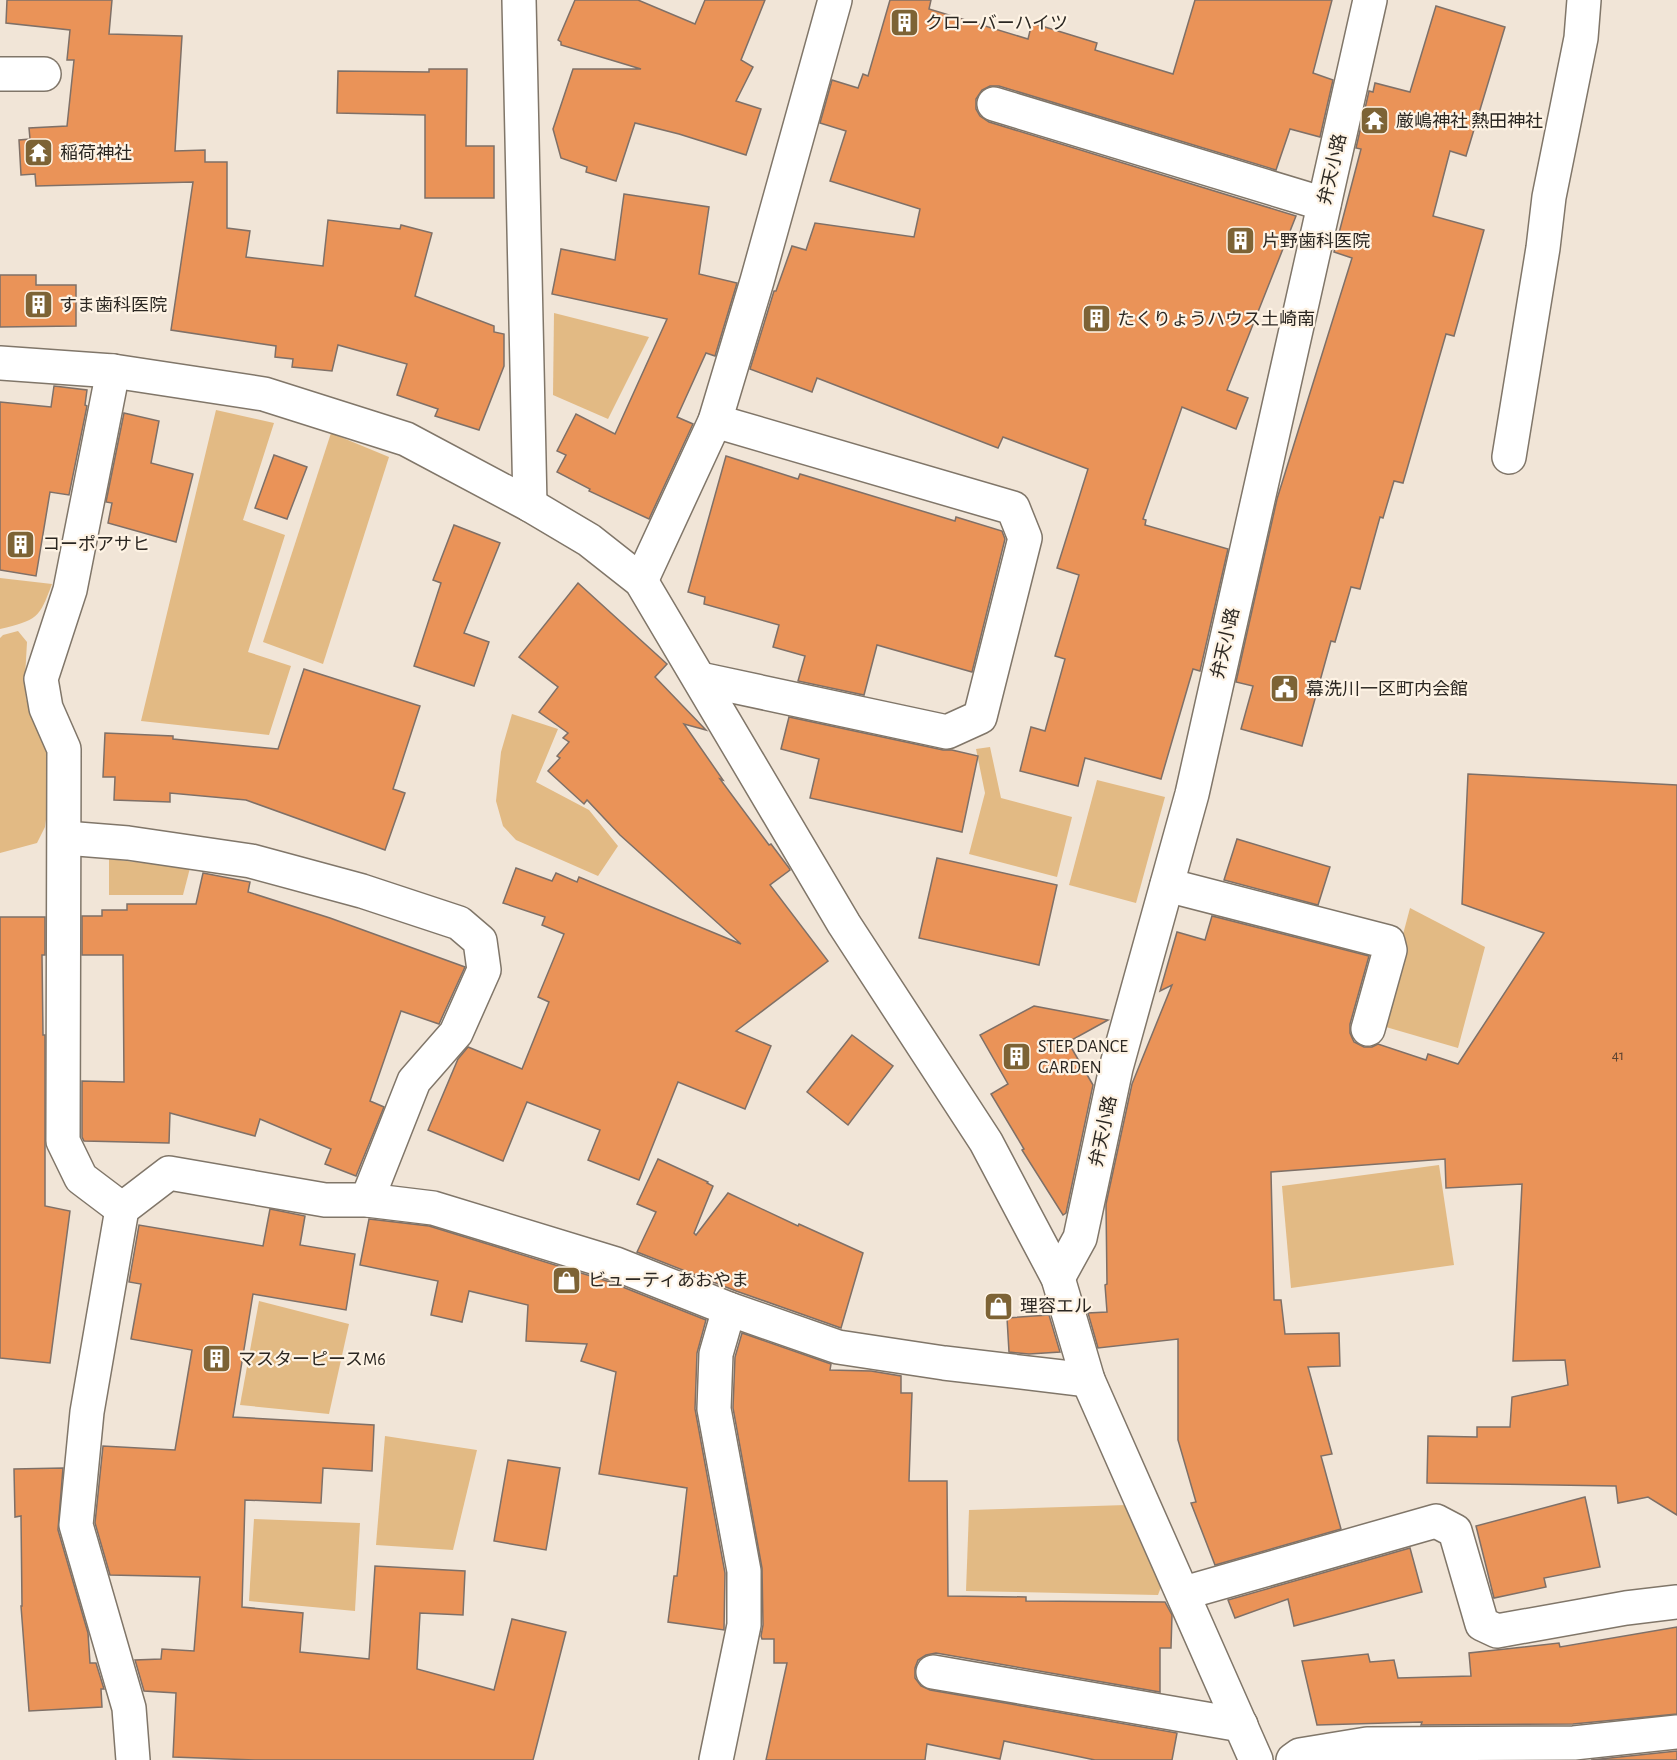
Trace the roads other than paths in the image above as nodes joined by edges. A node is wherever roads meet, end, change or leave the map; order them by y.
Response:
1 (519, 0) edge
2 (835, 0) edge
3 (1370, 0) edge
4 (1584, 0) edge
5 (0, 74) edge
6 (44, 74) dead end
7 (994, 104) dead end
8 (1324, 204) junction
9 (0, 363) edge
10 (113, 371) junction
11 (715, 421) junction
12 (1509, 457) dead end
13 (530, 505) junction
14 (641, 580) junction
15 (700, 679) junction
16 (65, 838) junction
17 (1167, 885) junction
18 (1368, 1029) dead end
19 (368, 1200) junction
20 (122, 1209) junction
21 (1058, 1278) junction
22 (729, 1309) junction
23 (1088, 1380) junction
24 (1184, 1593) junction
25 (1677, 1602) edge
26 (933, 1672) dead end
27 (1241, 1725) junction
28 (1677, 1732) edge
29 (133, 1760) edge
30 (716, 1760) edge
31 (1256, 1760) edge
32 (1293, 1760) edge

1 - 13 street
2 - 11 street
3 - 8 street, 弁天小路
4 - 12 street
5 - 6 street
7 - 8 street
8 - 17 street, 弁天小路
9 - 10 street
10 - 13 street
10 - 16 street
11 - 14 street
11 - 15 street
13 - 14 street
14 - 15 street
15 - 21 street
16 - 19 street
16 - 20 street
17 - 18 street
17 - 21 street, 弁天小路
19 - 20 street
19 - 22 street
20 - 29 street
21 - 23 street
22 - 23 street
22 - 30 street
23 - 24 street
24 - 25 street
24 - 27 street
26 - 27 street
27 - 31 street
28 - 32 street

